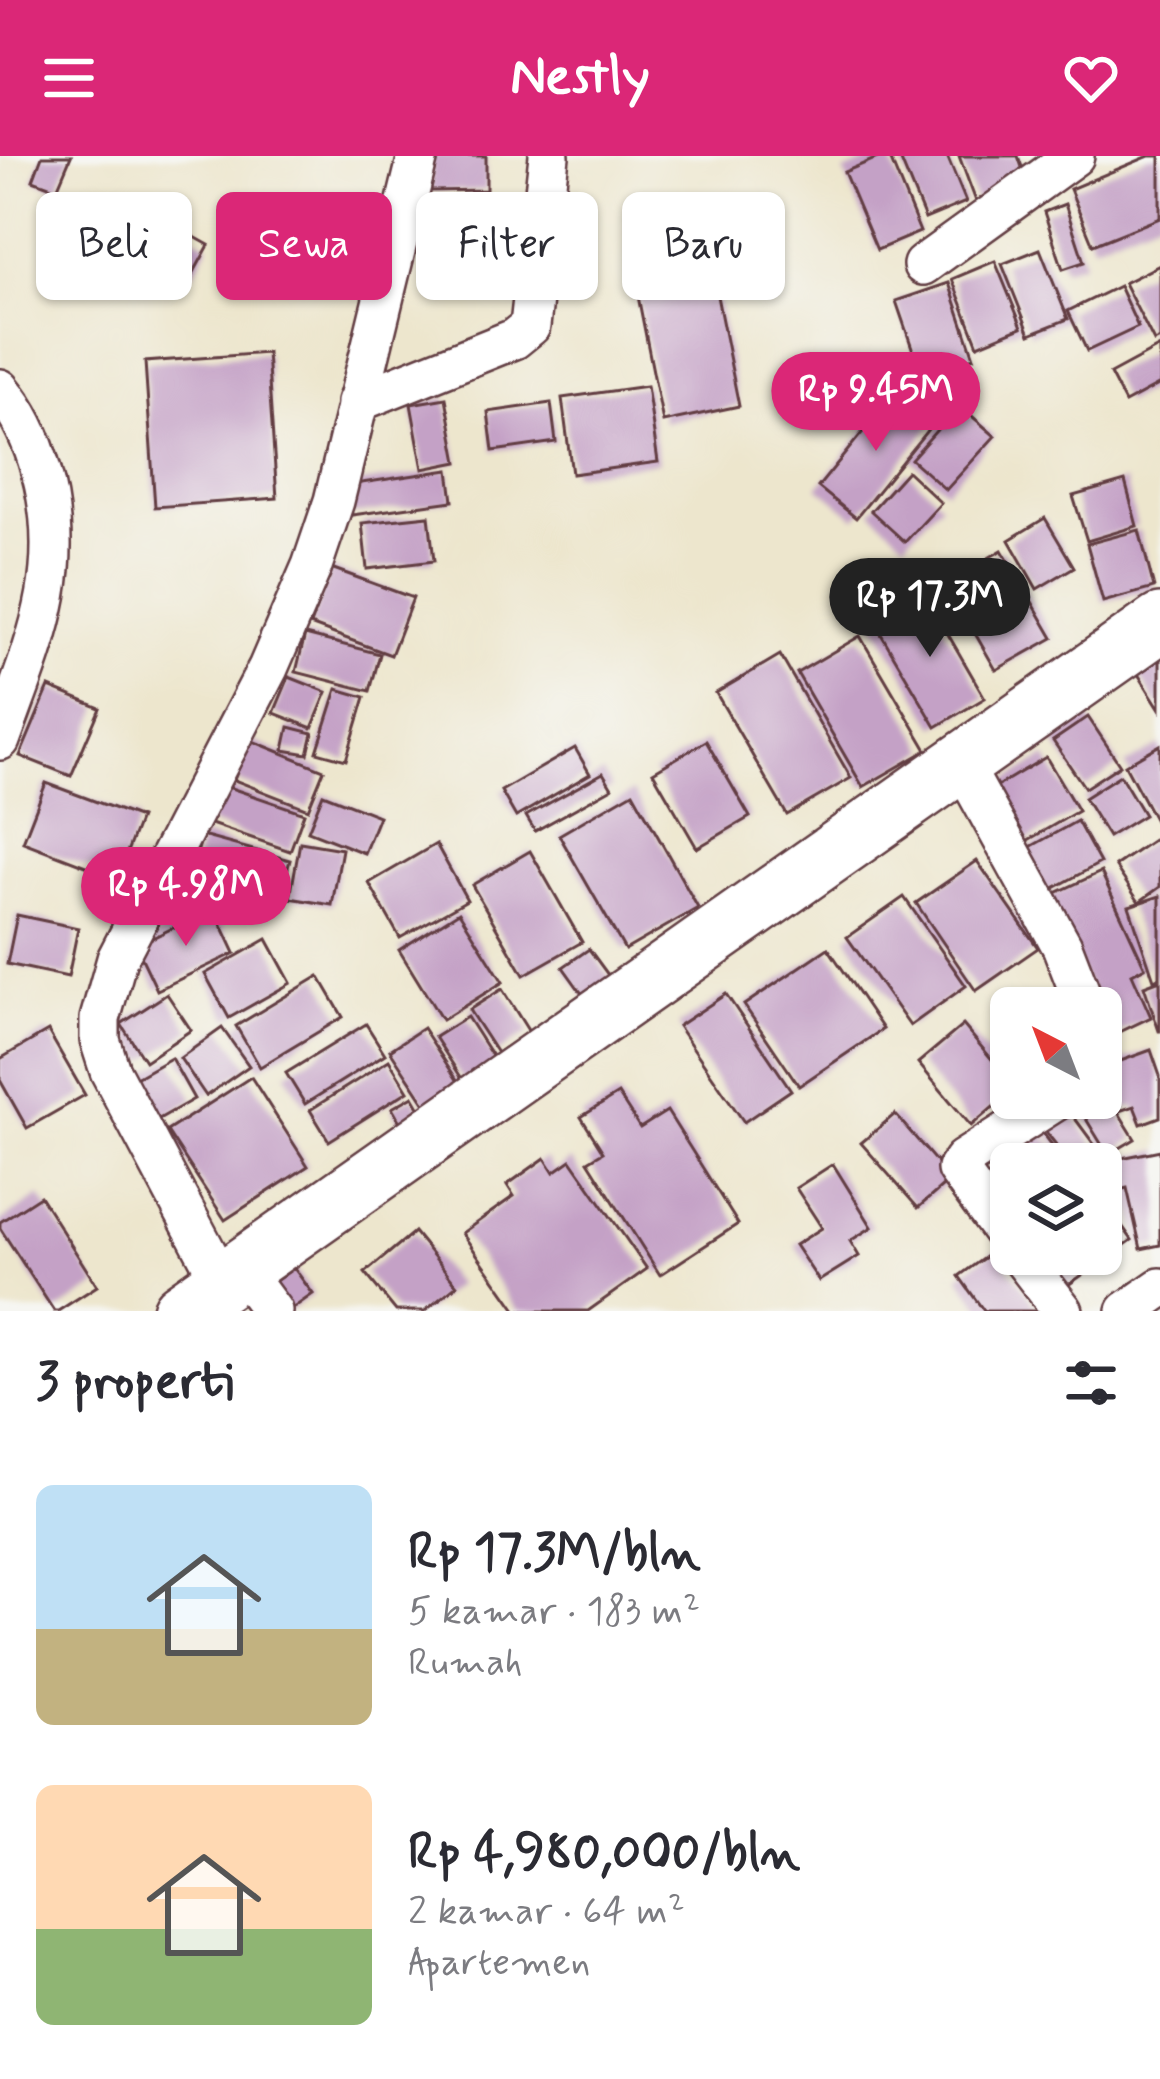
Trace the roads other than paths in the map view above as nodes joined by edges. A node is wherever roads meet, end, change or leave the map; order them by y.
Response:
1 (418, 156) edge
2 (549, 156) edge
3 (1074, 156) edge
4 (923, 265) dead end
5 (0, 389) edge
6 (357, 402) junction
7 (1160, 622) edge
8 (0, 740) edge
9 (961, 764) junction
10 (1078, 987) edge
11 (1027, 1119) edge
12 (990, 1214) edge
13 (1035, 1275) edge
14 (1160, 1288) edge
15 (229, 1293) edge
16 (1063, 1311) edge
17 (1127, 1311) edge

1 - 6 street
2 - 6 street
3 - 4 street
5 - 8 street
6 - 15 street
7 - 9 street
9 - 10 street
9 - 15 street
11 - 12 street
13 - 16 street
14 - 17 street

